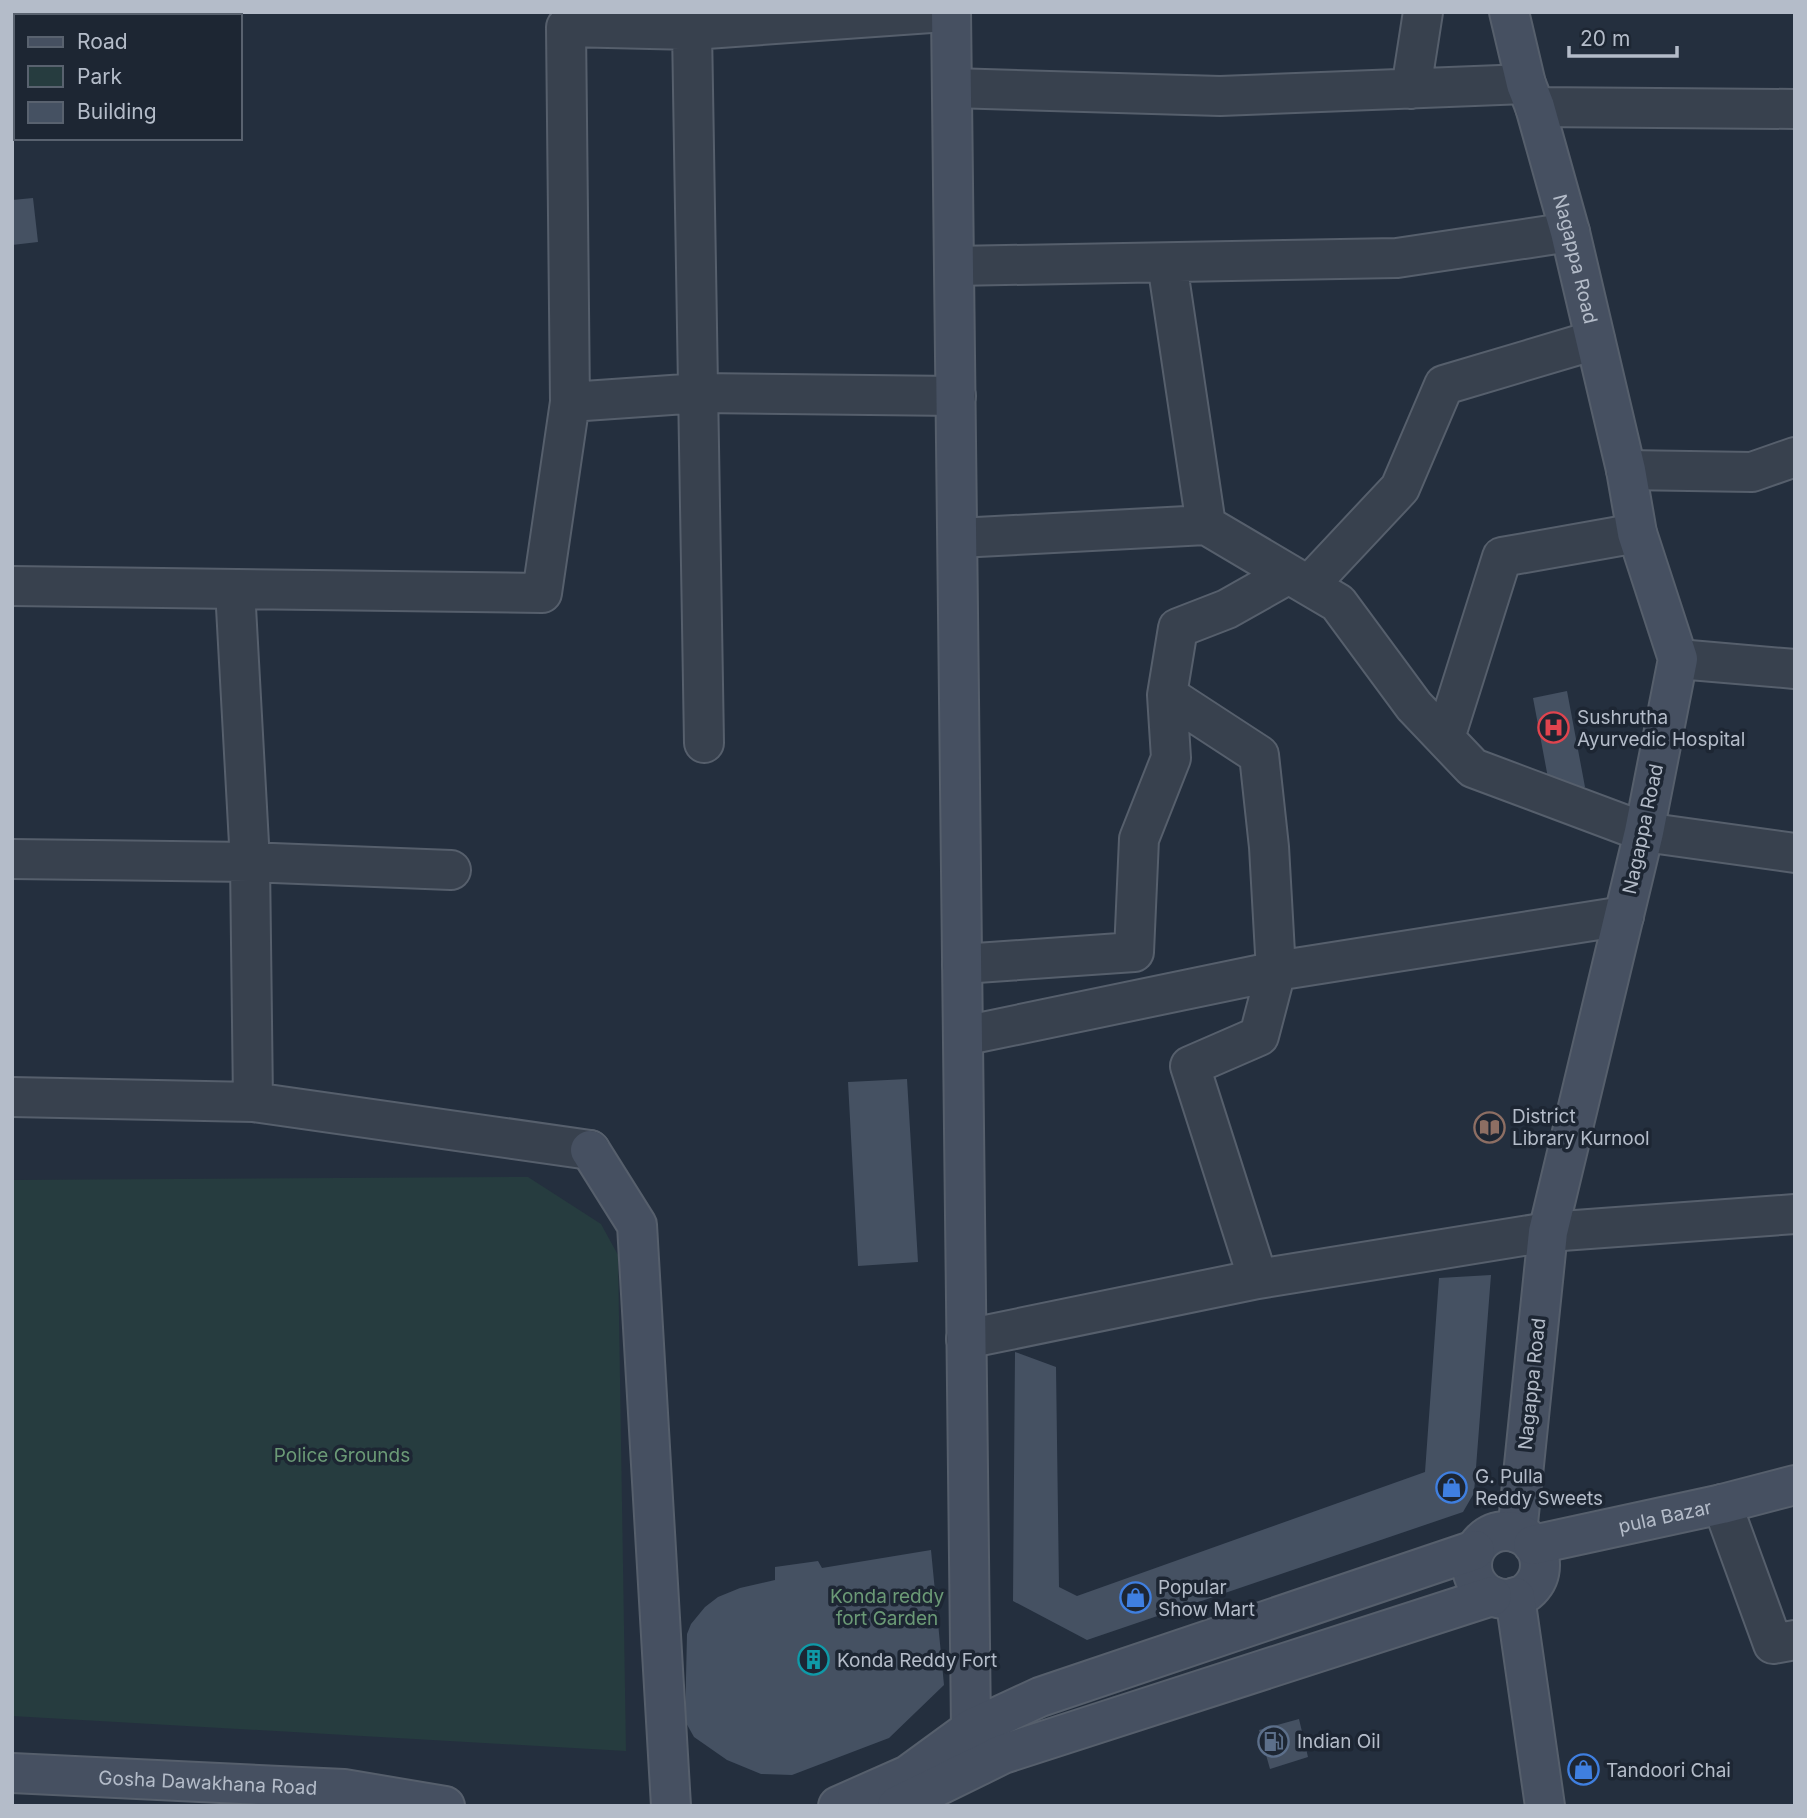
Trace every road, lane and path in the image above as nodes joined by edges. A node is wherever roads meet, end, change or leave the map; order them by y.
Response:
1 (945, 12) edge
2 (951, 12) edge
3 (1423, 12) edge
4 (1509, 12) edge
5 (692, 30) junction
6 (952, 88) junction
7 (1411, 89) junction
8 (1530, 96) junction
9 (1795, 109) edge
10 (1570, 232) junction
11 (1167, 263) junction
12 (954, 266) junction
13 (1595, 340) junction
14 (700, 393) junction
15 (956, 396) junction
16 (570, 402) junction
17 (1795, 457) edge
18 (1626, 470) junction
19 (1206, 525) junction
20 (1637, 533) junction
21 (958, 538) junction
22 (1299, 580) junction
23 (12, 586) edge
24 (235, 589) junction
25 (1678, 659) junction
26 (1795, 668) edge
27 (1167, 695) junction
28 (1445, 738) junction
29 (704, 743) dead end
30 (1644, 832) junction
31 (1795, 853) edge
32 (12, 859) edge
33 (250, 862) junction
34 (452, 870) dead end
35 (1624, 916) junction
36 (962, 964) junction
37 (1276, 971) junction
38 (963, 1036) junction
39 (12, 1097) edge
40 (253, 1102) junction
41 (1795, 1214) edge
42 (1548, 1232) junction
43 (1258, 1279) junction
44 (966, 1339) junction
45 (1795, 1485) edge
46 (1722, 1504) junction
47 (1525, 1539) junction
48 (1475, 1550) junction
49 (1504, 1596) junction
50 (1795, 1640) edge
51 (971, 1729) junction
52 (980, 1765) junction
53 (12, 1773) edge
54 (445, 1806) edge
55 (671, 1806) edge
56 (838, 1806) edge
57 (897, 1806) edge
58 (1545, 1806) edge

1 - 5 street
2 - 6 street
3 - 7 street
4 - 8 street, Nagappa Road
5 - 14 street
5 - 16 street
6 - 7 street
6 - 12 street
7 - 8 street
8 - 9 street
8 - 10 street, Nagappa Road
10 - 11 street
10 - 13 street, Nagappa Road
11 - 12 street
11 - 19 street
12 - 15 street
13 - 18 street, Nagappa Road
13 - 22 street
14 - 15 street
14 - 16 street
14 - 29 street
15 - 21 street
16 - 24 street
17 - 18 street
18 - 20 street, Nagappa Road
19 - 21 street
19 - 22 street
20 - 25 street, Nagappa Road
20 - 28 street
21 - 36 street
22 - 27 street
22 - 28 street
23 - 24 street
24 - 33 street
25 - 26 street
25 - 30 street, Nagappa Road
27 - 36 street
27 - 37 street
28 - 30 street
30 - 31 street
30 - 35 street, Nagappa Road
32 - 33 street
33 - 34 street
33 - 40 street
35 - 37 street
35 - 42 street, Nagappa Road
36 - 38 street
37 - 38 street
37 - 43 street
38 - 44 street
39 - 40 street
40 - 55 street
41 - 42 street
42 - 43 street
42 - 47 street, Nagappa Road
43 - 44 street
44 - 51 street
45 - 46 street, pula Bazar
46 - 47 street, pula Bazar
46 - 50 street
47 - 48 street
47 - 49 street
48 - 49 street
48 - 51 street
49 - 52 street
49 - 58 street
51 - 52 street
51 - 56 street
52 - 57 street
53 - 54 street, Gosha Dawakhana Road

